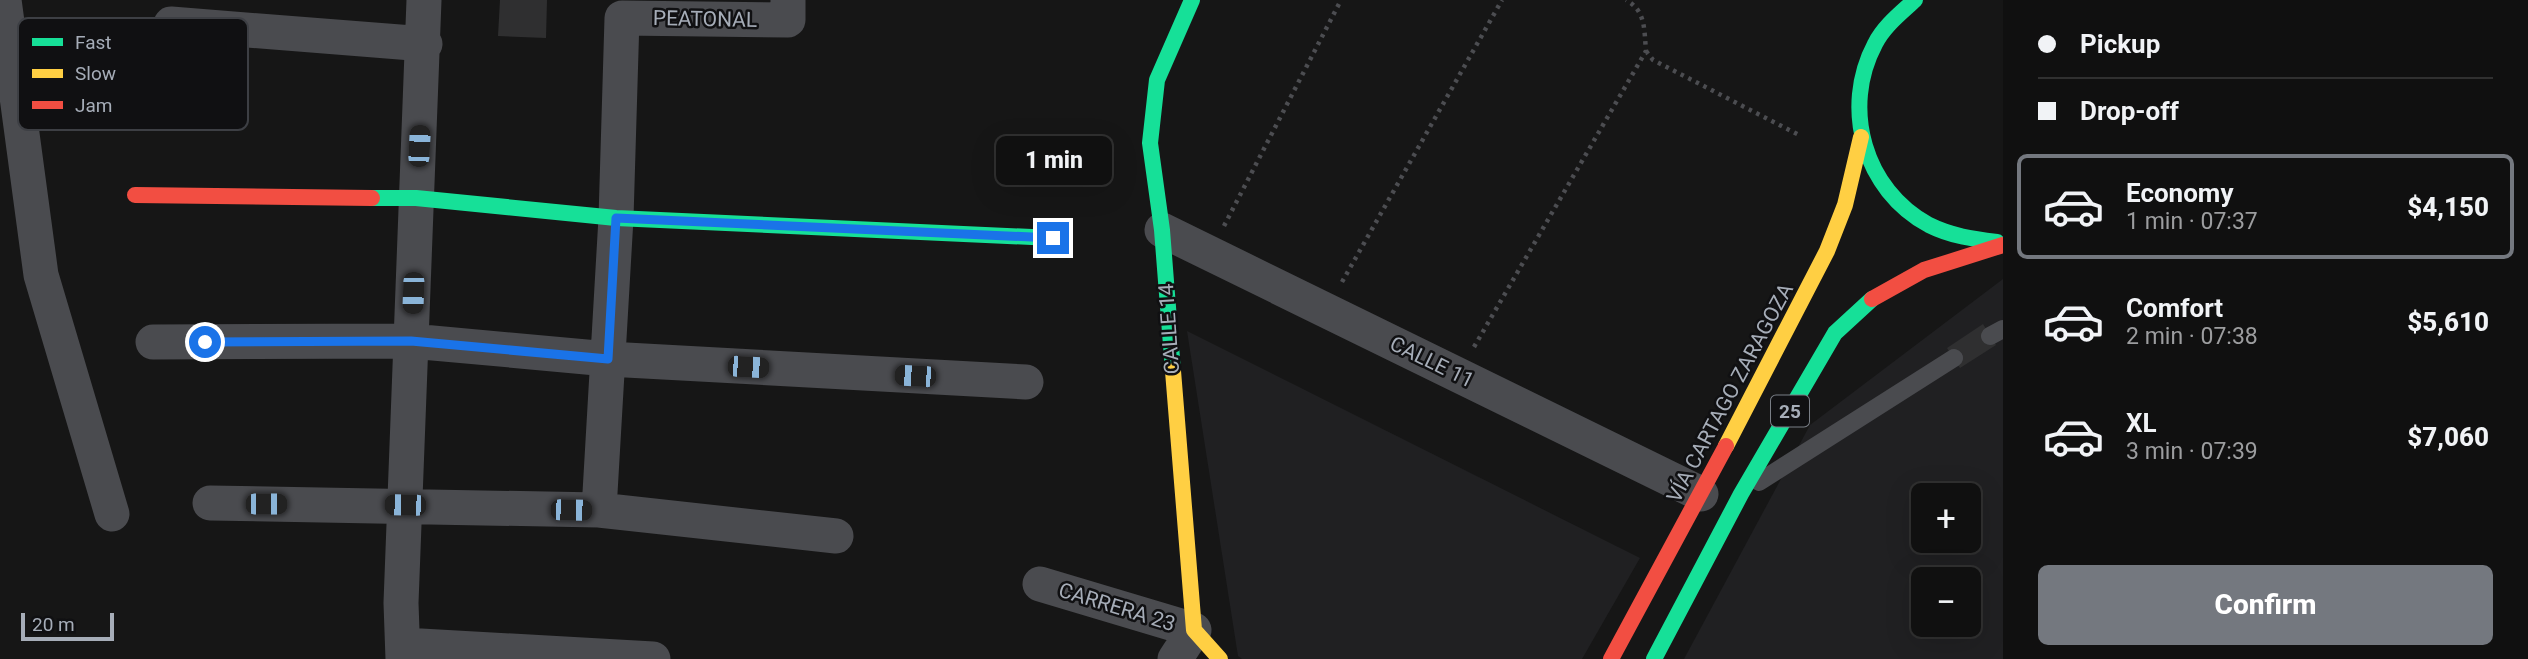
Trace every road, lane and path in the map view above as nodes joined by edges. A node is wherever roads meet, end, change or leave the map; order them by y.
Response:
1 (5, 0) edge
2 (424, 0) edge
3 (1192, 0) edge
4 (1341, 0) edge
5 (1502, 0) edge
6 (1626, 0) edge
7 (1915, 0) edge
8 (788, 10) edge
9 (248, 30) edge
10 (425, 44) junction
11 (1646, 51) junction
12 (18, 99) edge
13 (22, 130) edge
14 (1799, 135) dead end
15 (1861, 137) junction
16 (135, 195) dead end
17 (416, 198) junction
18 (616, 218) junction
19 (1162, 230) junction
20 (1053, 238) dead end
21 (2003, 243) edge
22 (1210, 254) junction
23 (1326, 310) junction
24 (411, 341) junction
25 (153, 342) dead end
26 (1954, 358) dead end
27 (608, 359) junction
28 (1458, 375) junction
29 (1026, 382) dead end
30 (1701, 494) junction
31 (1741, 494) junction
32 (210, 503) dead end
33 (405, 505) junction
34 (599, 510) junction
35 (112, 514) dead end
36 (836, 536) dead end
37 (1040, 584) dead end
38 (1194, 630) junction
39 (403, 652) edge
40 (653, 659) edge
41 (1175, 659) edge
42 (1220, 659) edge
43 (1612, 659) edge
44 (1654, 659) edge

1 - 12 street
2 - 10 street
3 - 19 main road, CALLE 14
4 - 22 path
5 - 23 path
6 - 11 path
7 - 15 main road, 25
8 - 18 street, PEATONAL
9 - 10 street
10 - 17 street
11 - 14 path
11 - 28 path
13 - 35 street
15 - 21 main road, 25
15 - 30 main road, VÍA CARTAGO ZARAGOZA / 25
16 - 17 main road
17 - 18 main road
17 - 24 street
18 - 20 main road
18 - 27 street
19 - 22 street, CALLE 11
19 - 38 main road, CALLE 14
21 - 31 main road, 25
22 - 23 street, CALLE 11
23 - 28 street, CALLE 11
24 - 25 street
24 - 27 street
24 - 33 street
26 - 31 lane
27 - 29 street
27 - 34 street
28 - 30 street, CALLE 11
30 - 43 main road, VÍA CARTAGO ZARAGOZA / 25
31 - 44 main road, 25
32 - 33 street
33 - 34 street
33 - 39 street
34 - 36 street
37 - 38 street, CARRERA 23
38 - 41 street
38 - 42 main road
39 - 40 street

